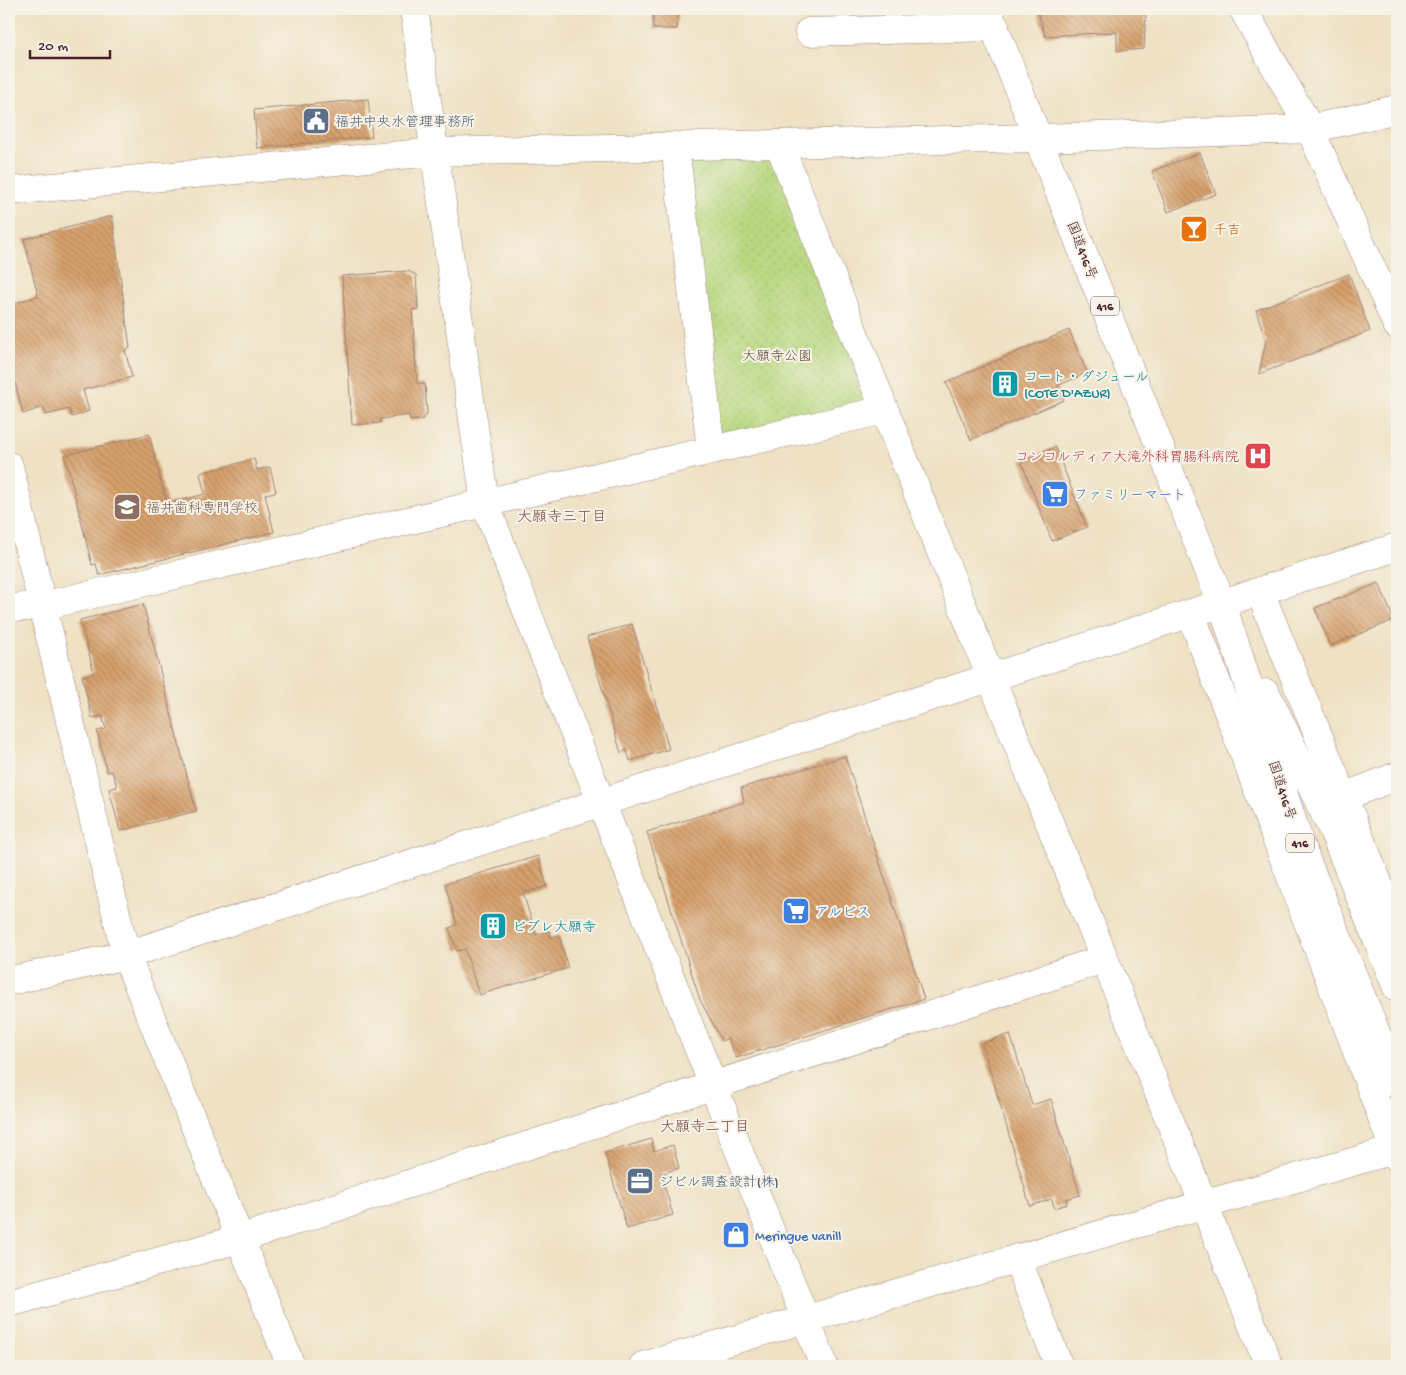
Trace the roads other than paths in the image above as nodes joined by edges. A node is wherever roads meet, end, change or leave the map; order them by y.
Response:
1 (414, 9) edge
2 (1243, 9) edge
3 (991, 18) edge
4 (809, 32) dead end
5 (1397, 110) edge
6 (1310, 128) junction
7 (1039, 138) junction
8 (779, 144) junction
9 (675, 146) junction
10 (434, 152) junction
11 (9, 191) edge
12 (1397, 325) edge
13 (884, 410) junction
14 (711, 450) junction
15 (9, 466) edge
16 (484, 502) junction
17 (1397, 547) edge
18 (1260, 592) junction
19 (1222, 604) junction
20 (42, 606) junction
21 (9, 608) edge
22 (1191, 614) junction
23 (991, 678) junction
24 (1397, 776) edge
25 (1344, 797) junction
26 (601, 802) junction
27 (1397, 929) edge
28 (126, 955) junction
29 (1104, 958) junction
30 (9, 981) edge
31 (1397, 988) edge
32 (1396, 1080) edge
33 (713, 1084) junction
34 (1396, 1153) edge
35 (1203, 1205) junction
36 (239, 1239) junction
37 (1017, 1258) junction
38 (9, 1303) edge
39 (806, 1319) junction
40 (291, 1366) edge
41 (643, 1366) edge
42 (824, 1366) edge
43 (1059, 1366) edge
44 (1269, 1366) edge

1 - 10 main road
2 - 6 main road
3 - 4 main road
3 - 7 main road, 国道416号 / 416
5 - 6 main road
6 - 7 main road
6 - 12 main road
7 - 8 main road
7 - 19 main road, 国道416号 / 416
8 - 9 main road
8 - 13 main road
9 - 10 main road
9 - 14 main road
10 - 11 main road
10 - 16 main road
13 - 14 main road
13 - 23 main road
14 - 16 main road
15 - 20 main road
16 - 20 main road
16 - 26 main road
17 - 18 main road
18 - 19 main road
18 - 25 main road
19 - 22 main road
19 - 31 main road, 国道416号 / 416
19 - 32 main road, 国道416号 / 416
20 - 21 main road
20 - 28 main road
22 - 23 main road
22 - 34 main road
23 - 26 main road
23 - 29 main road
24 - 25 main road
25 - 27 main road
26 - 28 main road
26 - 33 main road
28 - 30 main road
28 - 36 main road
29 - 33 main road
29 - 35 main road
33 - 36 main road
33 - 39 main road
34 - 35 main road
35 - 37 main road
35 - 44 main road
36 - 38 main road
36 - 40 main road
37 - 39 main road
37 - 43 main road
39 - 41 main road
39 - 42 main road

